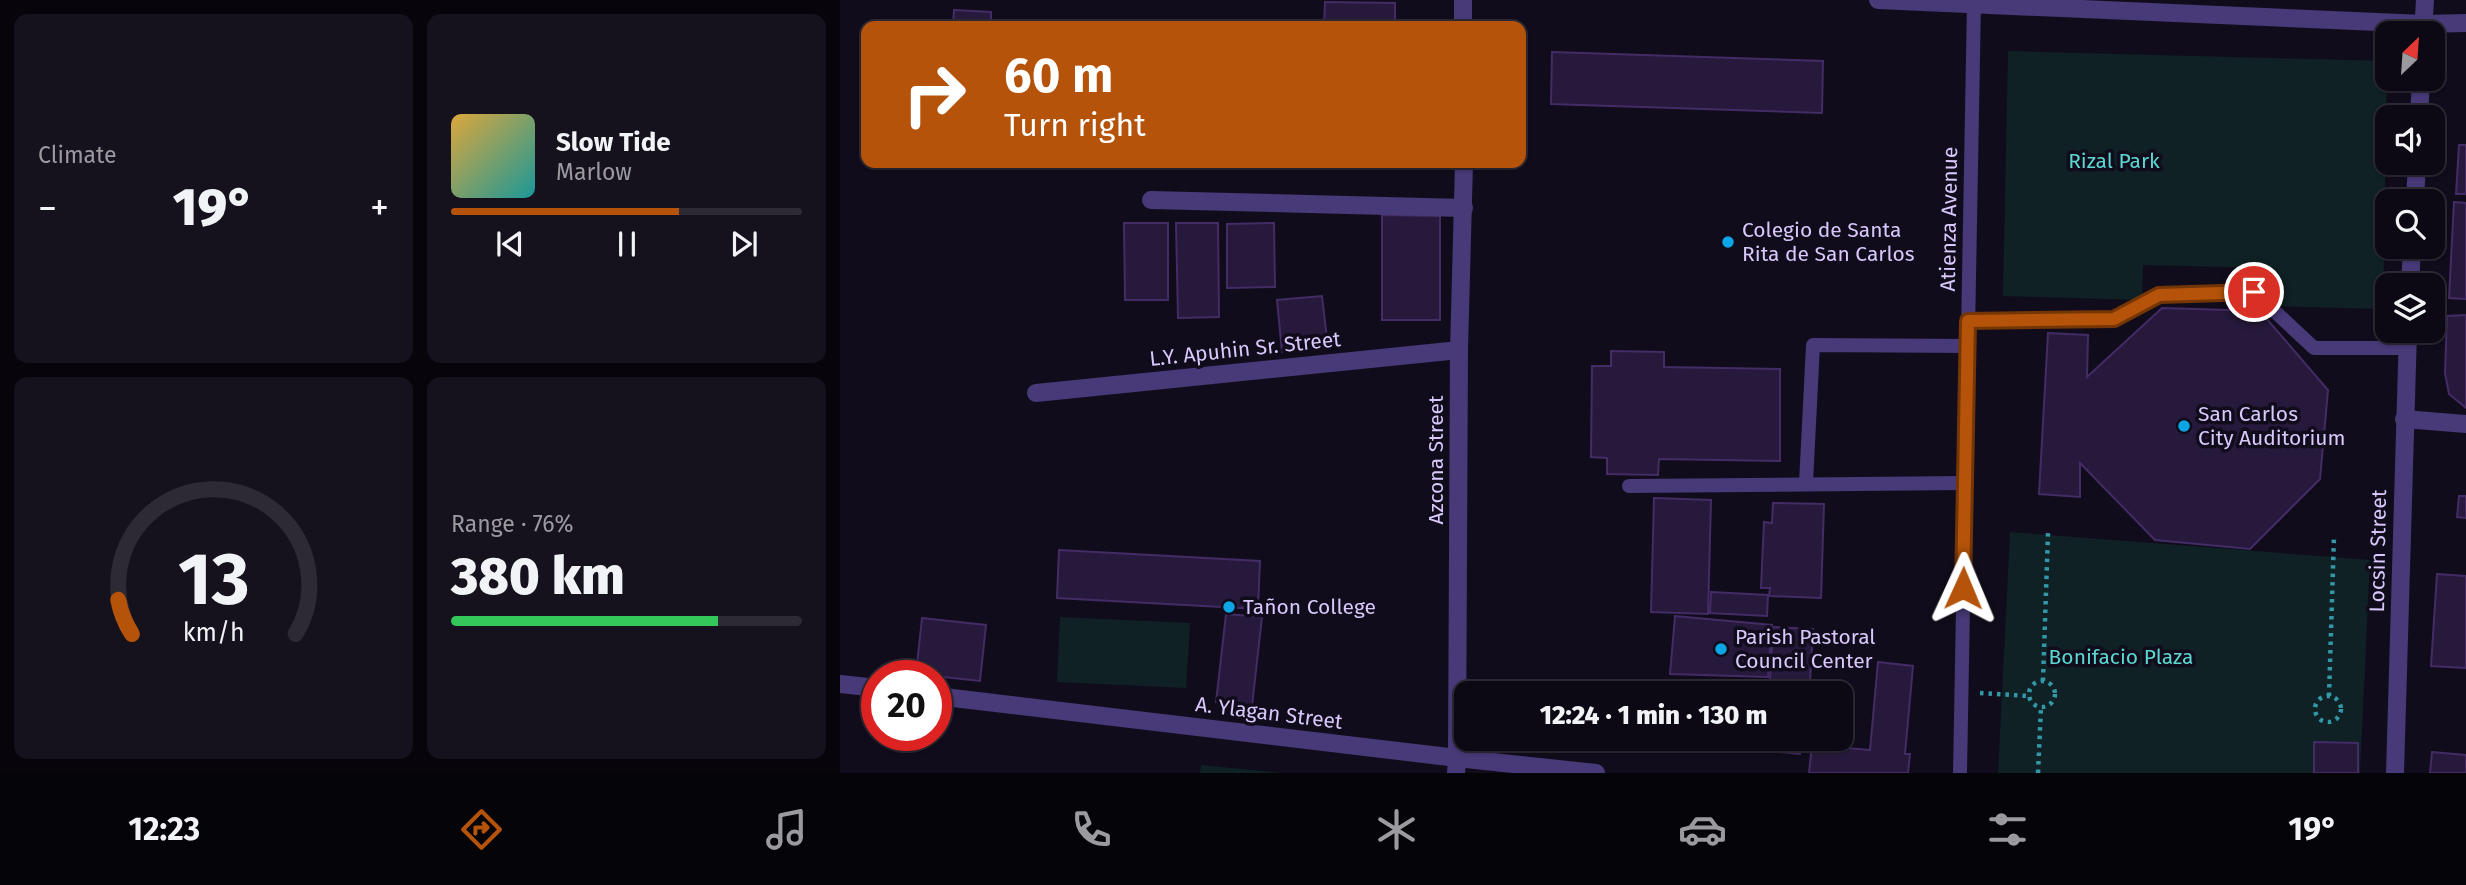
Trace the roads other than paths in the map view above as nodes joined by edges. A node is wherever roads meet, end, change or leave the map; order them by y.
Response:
1 (1463, 0) edge
2 (1878, 0) edge
3 (2425, 0) edge
4 (1974, 2) junction
5 (1463, 21) edge
6 (2424, 21) edge
7 (2466, 23) edge
8 (2375, 26) edge
9 (2445, 26) edge
10 (1464, 168) edge
11 (1152, 200) dead end
12 (1464, 208) junction
13 (1968, 321) junction
14 (2375, 343) edge
15 (2408, 343) edge
16 (1967, 345) junction
17 (1460, 350) junction
18 (1036, 393) dead end
19 (2404, 419) junction
20 (2466, 424) edge
21 (1806, 483) junction
22 (1965, 483) junction
23 (1629, 486) dead end
24 (840, 684) edge
25 (861, 686) edge
26 (952, 698) edge
27 (1457, 766) edge
28 (1596, 773) edge
29 (1960, 773) edge
30 (2395, 773) edge

1 - 5 street
2 - 4 street
3 - 6 street
4 - 8 street
4 - 13 lane, Atienza Avenue
7 - 9 street
10 - 12 street, Azcona Street
11 - 12 street
12 - 17 street, Azcona Street
13 - 14 lane
13 - 16 lane, Atienza Avenue
15 - 19 street, Locsin Street
16 - 21 lane
16 - 22 lane, Atienza Avenue
17 - 18 street, L.Y. Apuhin Sr. Street
17 - 27 street, Azcona Street
19 - 20 street
19 - 30 street, Locsin Street
21 - 22 lane
21 - 23 lane
22 - 29 lane, Atienza Avenue
24 - 25 street
26 - 27 street, A. Ylagan Street
27 - 28 street, A. Ylagan Street

